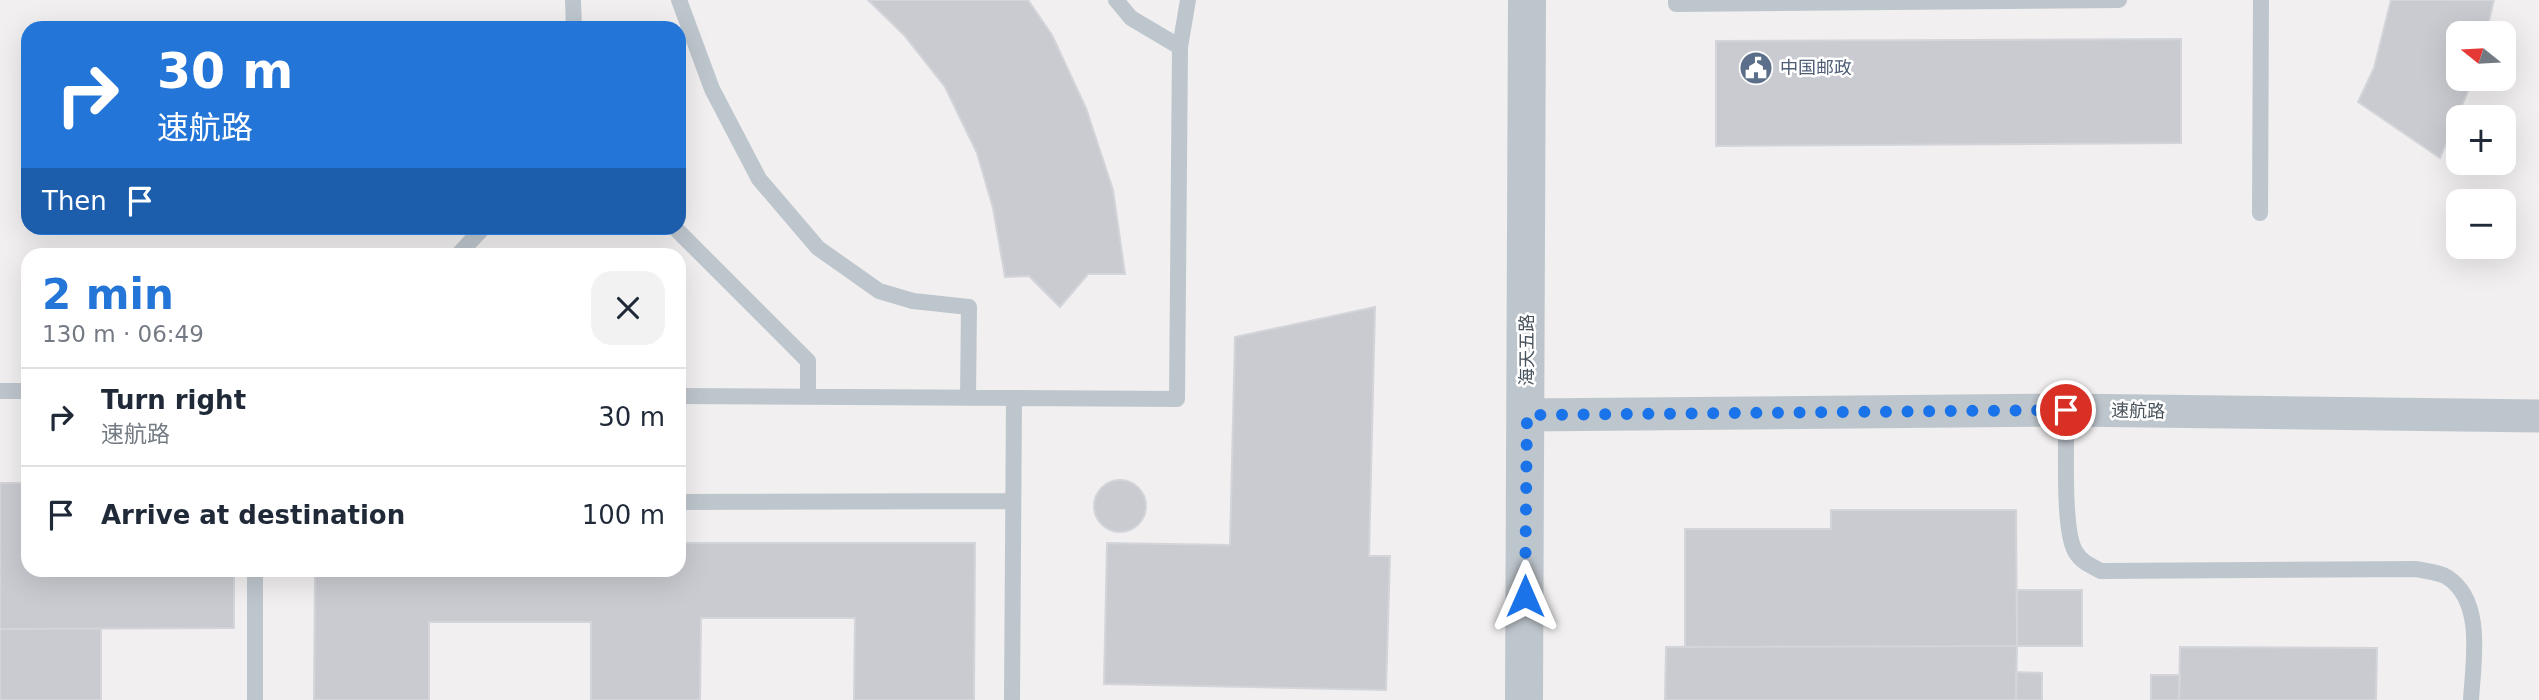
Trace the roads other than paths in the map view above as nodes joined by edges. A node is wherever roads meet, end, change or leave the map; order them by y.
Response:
1 (573, 0) edge
2 (679, 0) edge
3 (1116, 0) edge
4 (1188, 0) edge
5 (1527, 0) edge
6 (1676, 0) edge
7 (2119, 0) edge
8 (2261, 0) edge
9 (574, 21) edge
10 (1180, 47) junction
11 (2260, 213) dead end
12 (476, 235) edge
13 (682, 235) edge
14 (464, 248) edge
15 (0, 391) edge
16 (21, 391) edge
17 (686, 396) edge
18 (808, 397) junction
19 (968, 398) junction
20 (1014, 398) junction
21 (2066, 410) junction
22 (1527, 415) junction
23 (2539, 416) edge
24 (1013, 501) junction
25 (686, 502) edge
26 (255, 577) edge
27 (256, 700) edge
28 (1012, 700) edge
29 (1524, 700) edge
30 (2471, 700) edge

1 - 9 lane
2 - 19 lane
3 - 10 lane
4 - 10 lane
5 - 22 street, 海天五路
6 - 7 lane
8 - 11 lane
10 - 20 lane
12 - 14 lane
13 - 18 lane
15 - 16 lane
17 - 18 lane
18 - 19 lane
19 - 20 lane
20 - 24 lane
21 - 22 street, 速航路
21 - 23 street, 速航路
21 - 30 lane
22 - 29 street, 海天五路
24 - 25 lane
24 - 28 lane
26 - 27 lane

